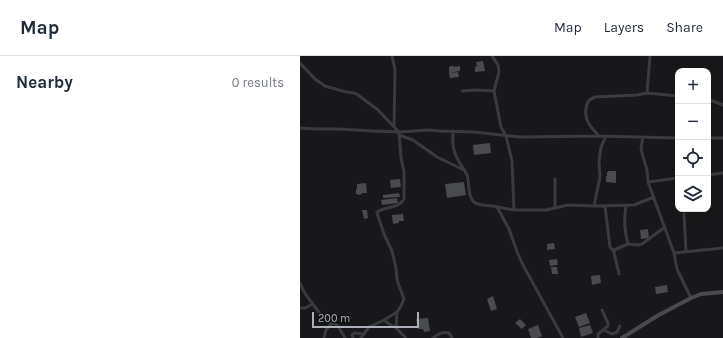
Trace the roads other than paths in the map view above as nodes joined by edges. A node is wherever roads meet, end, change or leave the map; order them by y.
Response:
1 (392, 56) edge
2 (492, 56) edge
3 (650, 56) edge
4 (300, 63) edge
5 (462, 91) dead end
6 (494, 91) junction
7 (647, 93) junction
8 (675, 96) edge
9 (711, 100) edge
10 (723, 105) edge
11 (394, 126) junction
12 (300, 128) edge
13 (453, 132) junction
14 (399, 134) junction
15 (506, 136) junction
16 (600, 136) junction
17 (606, 136) junction
18 (643, 137) junction
19 (675, 138) edge
20 (711, 138) edge
21 (723, 138) edge
22 (464, 170) junction
23 (723, 173) edge
24 (711, 175) edge
25 (675, 178) edge
26 (555, 179) dead end
27 (648, 182) junction
28 (654, 197) junction
29 (626, 205) junction
30 (594, 206) junction
31 (604, 206) junction
32 (497, 207) junction
33 (555, 208) junction
34 (514, 210) junction
35 (684, 214) dead end
36 (664, 227) junction
37 (628, 244) junction
38 (723, 248) edge
39 (614, 252) junction
40 (686, 252) junction
41 (674, 253) junction
42 (619, 274) dead end
43 (300, 283) edge
44 (723, 292) edge
45 (691, 298) junction
46 (313, 304) junction
47 (300, 308) edge
48 (602, 310) dead end
49 (397, 312) junction
50 (384, 320) junction
51 (332, 323) junction
52 (620, 326) dead end
53 (396, 328) junction
54 (604, 330) junction
55 (364, 334) junction
56 (324, 338) edge
57 (345, 338) edge
58 (352, 338) edge
59 (361, 338) edge
60 (406, 338) edge
61 (433, 338) edge
62 (452, 338) edge
63 (563, 338) edge
64 (598, 338) edge
65 (622, 338) edge

1 - 11 street
2 - 6 street
3 - 7 street
4 - 11 street
5 - 6 street
6 - 15 street
7 - 8 street
7 - 16 street
9 - 10 street
11 - 14 street
12 - 14 street
13 - 14 street
13 - 15 street
13 - 22 street
14 - 22 street
14 - 49 street
15 - 16 street
15 - 34 street
16 - 17 street
17 - 18 street
17 - 30 street
18 - 19 street
18 - 27 street
20 - 21 street
22 - 32 street
23 - 24 street
25 - 27 street
26 - 33 street
27 - 28 street
28 - 29 street
28 - 36 street
29 - 31 street
29 - 37 street
30 - 31 street
30 - 33 street
31 - 39 street
32 - 34 street
32 - 63 street
33 - 34 street
35 - 40 street
36 - 37 street
36 - 41 street
37 - 39 street
38 - 40 street
39 - 42 street
40 - 41 street
41 - 45 street
43 - 46 street
44 - 45 street
45 - 65 street
46 - 47 street
46 - 51 street
48 - 54 street
49 - 50 street
49 - 53 street
50 - 53 street
50 - 55 street
51 - 56 street
51 - 57 street
52 - 54 street
53 - 60 street
54 - 64 street
55 - 58 street
55 - 59 street
61 - 62 street

